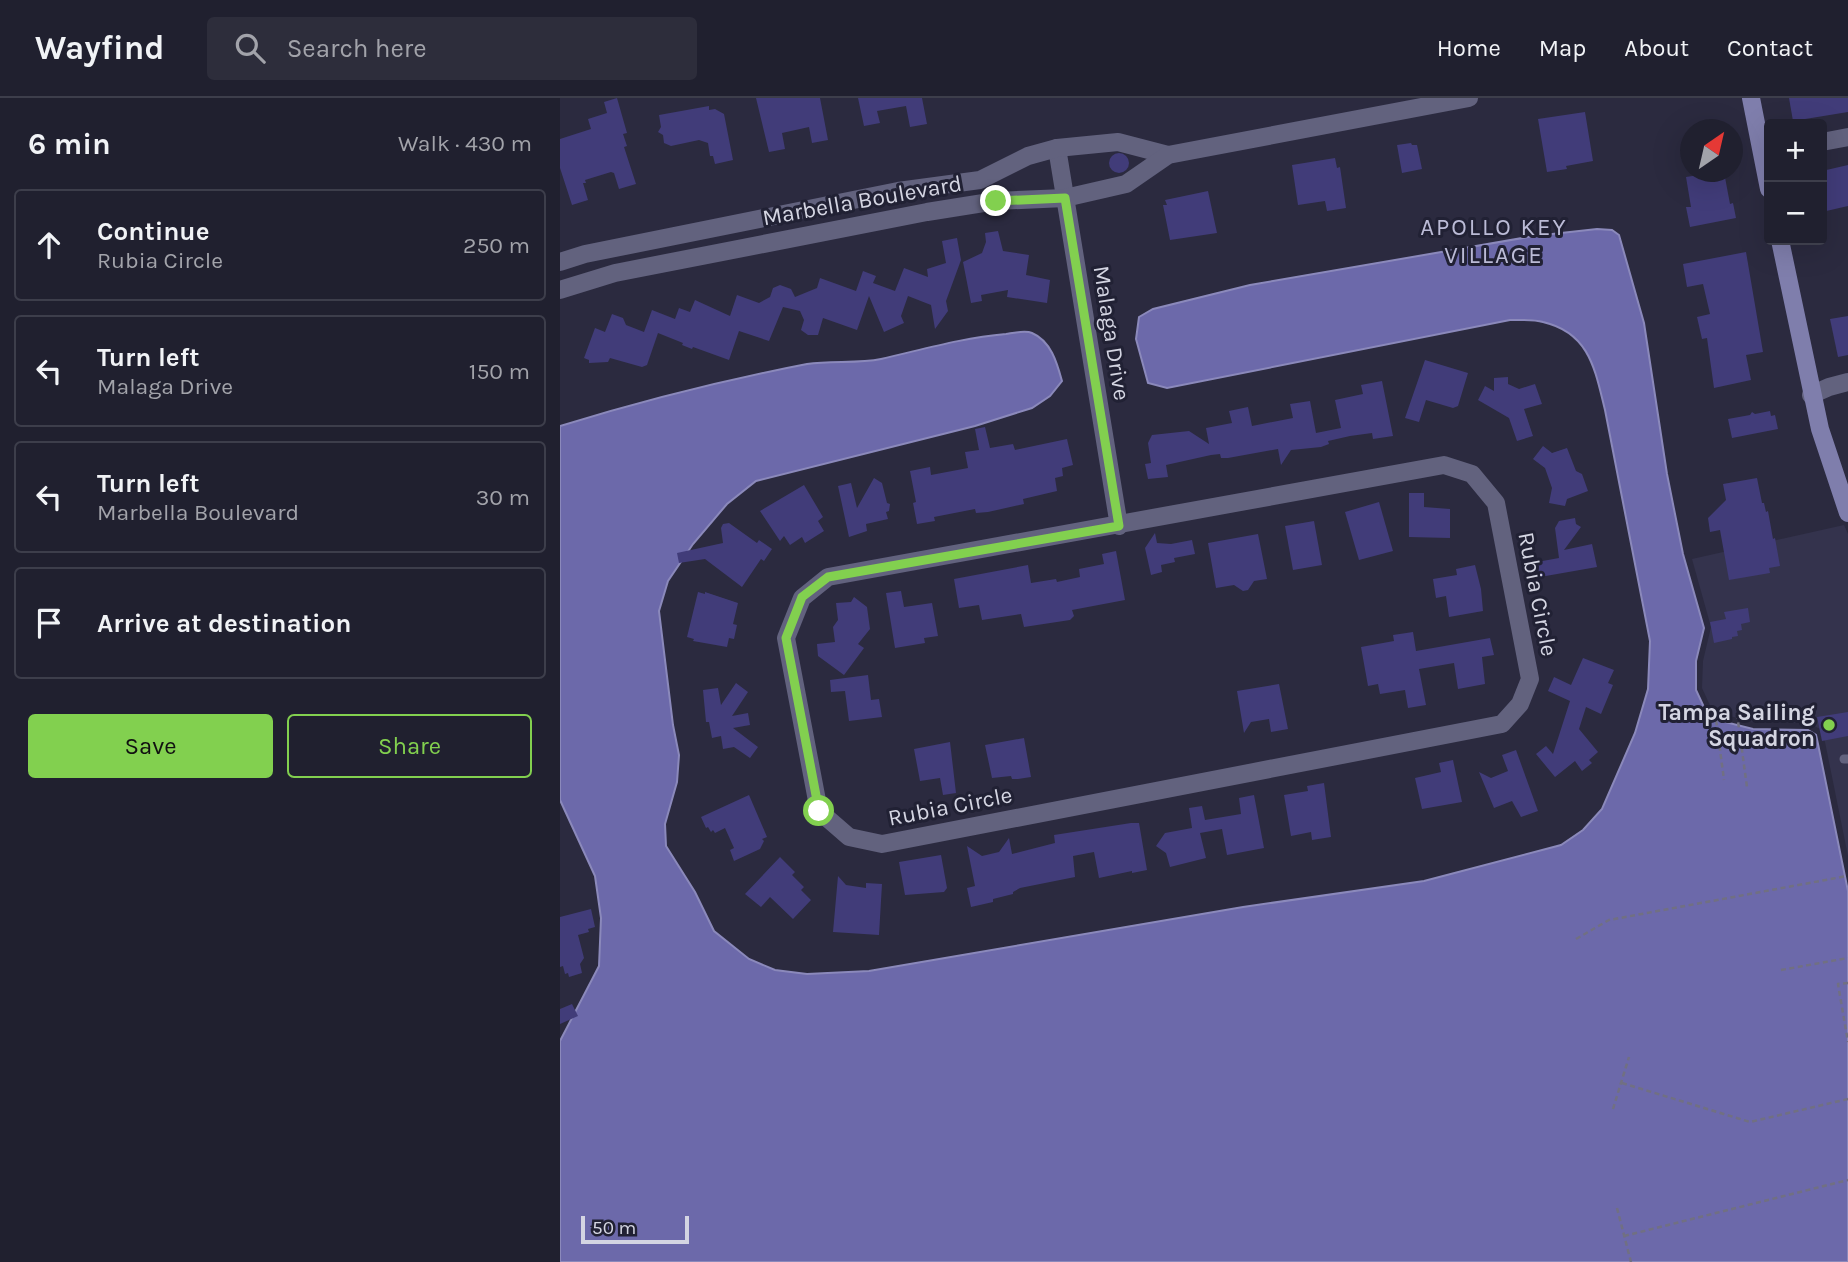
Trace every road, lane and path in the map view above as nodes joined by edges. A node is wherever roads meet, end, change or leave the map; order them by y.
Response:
1 (1469, 98) edge
2 (1751, 98) edge
3 (1848, 137) edge
4 (1827, 141) edge
5 (1057, 148) junction
6 (1168, 155) junction
7 (1768, 182) edge
8 (930, 186) junction
9 (1065, 198) junction
10 (935, 211) junction
11 (1781, 245) edge
12 (613, 248) junction
13 (560, 262) edge
14 (615, 273) junction
15 (560, 290) edge
16 (1848, 382) edge
17 (1811, 395) junction
18 (1848, 513) edge
19 (1119, 526) junction
20 (1715, 712) dead end
21 (1737, 714) dead end
22 (1724, 780) dead end
23 (1747, 787) dead end
24 (1847, 876) edge
25 (1576, 939) dead end
26 (1848, 958) edge
27 (1782, 970) dead end
28 (1848, 983) edge
29 (1848, 1042) edge
30 (1629, 1057) dead end
31 (1622, 1083) junction
32 (1848, 1099) edge
33 (1613, 1109) dead end
34 (1848, 1180) edge
35 (1618, 1208) dead end
36 (1625, 1236) junction
37 (1631, 1262) edge

1 - 6 street, Marbella Boulevard
2 - 7 main road
3 - 4 street
5 - 6 street, Marbella Boulevard
5 - 8 street, Marbella Boulevard
5 - 9 street, Malaga Drive
6 - 9 street, Marbella Boulevard
8 - 10 street
8 - 12 street, Marbella Boulevard
9 - 10 street, Marbella Boulevard
9 - 19 street, Malaga Drive
10 - 14 street, Marbella Boulevard
11 - 17 main road
12 - 13 street, Marbella Boulevard
12 - 14 street
14 - 15 street, Marbella Boulevard
16 - 17 street
17 - 18 main road
19 - 19 street, Rubia Circle
20 - 22 path
21 - 23 path
24 - 25 path
26 - 27 path
28 - 29 path
30 - 31 path
31 - 32 path
31 - 33 path
34 - 36 path
35 - 36 path
36 - 37 path

